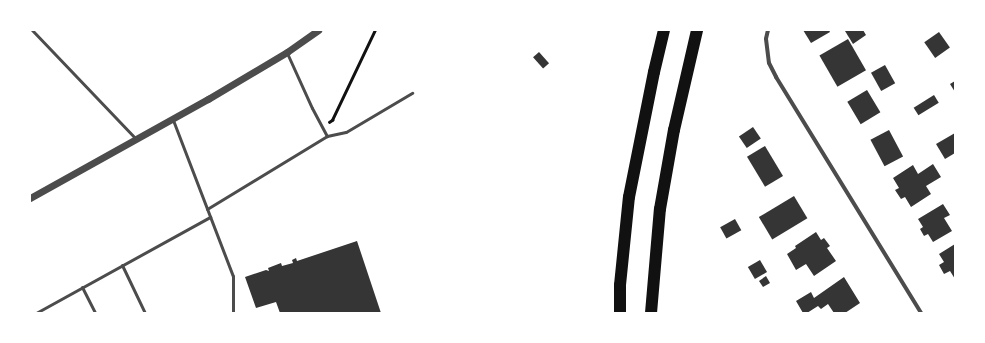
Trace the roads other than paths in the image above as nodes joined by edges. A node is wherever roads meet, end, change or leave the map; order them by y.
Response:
1 (32, 30) edge
2 (318, 30) edge
3 (664, 30) edge
4 (697, 30) edge
5 (768, 30) edge
6 (287, 52) junction
7 (412, 93) dead end
8 (173, 119) junction
9 (327, 136) junction
10 (136, 139) junction
11 (30, 198) edge
12 (207, 209) junction
13 (210, 216) junction
14 (122, 265) junction
15 (82, 287) junction
16 (36, 313) edge
17 (95, 313) edge
18 (145, 313) edge
19 (233, 313) edge
20 (620, 313) edge
21 (651, 313) edge
22 (921, 313) edge

1 - 10 lane
2 - 6 street
3 - 20 highway
4 - 21 highway
5 - 22 street
6 - 8 street
6 - 9 lane
7 - 9 lane
8 - 10 street
8 - 12 lane
9 - 12 lane
10 - 11 street
12 - 13 lane
13 - 14 lane
13 - 19 lane
14 - 15 lane
14 - 18 lane
15 - 16 lane
15 - 17 lane

